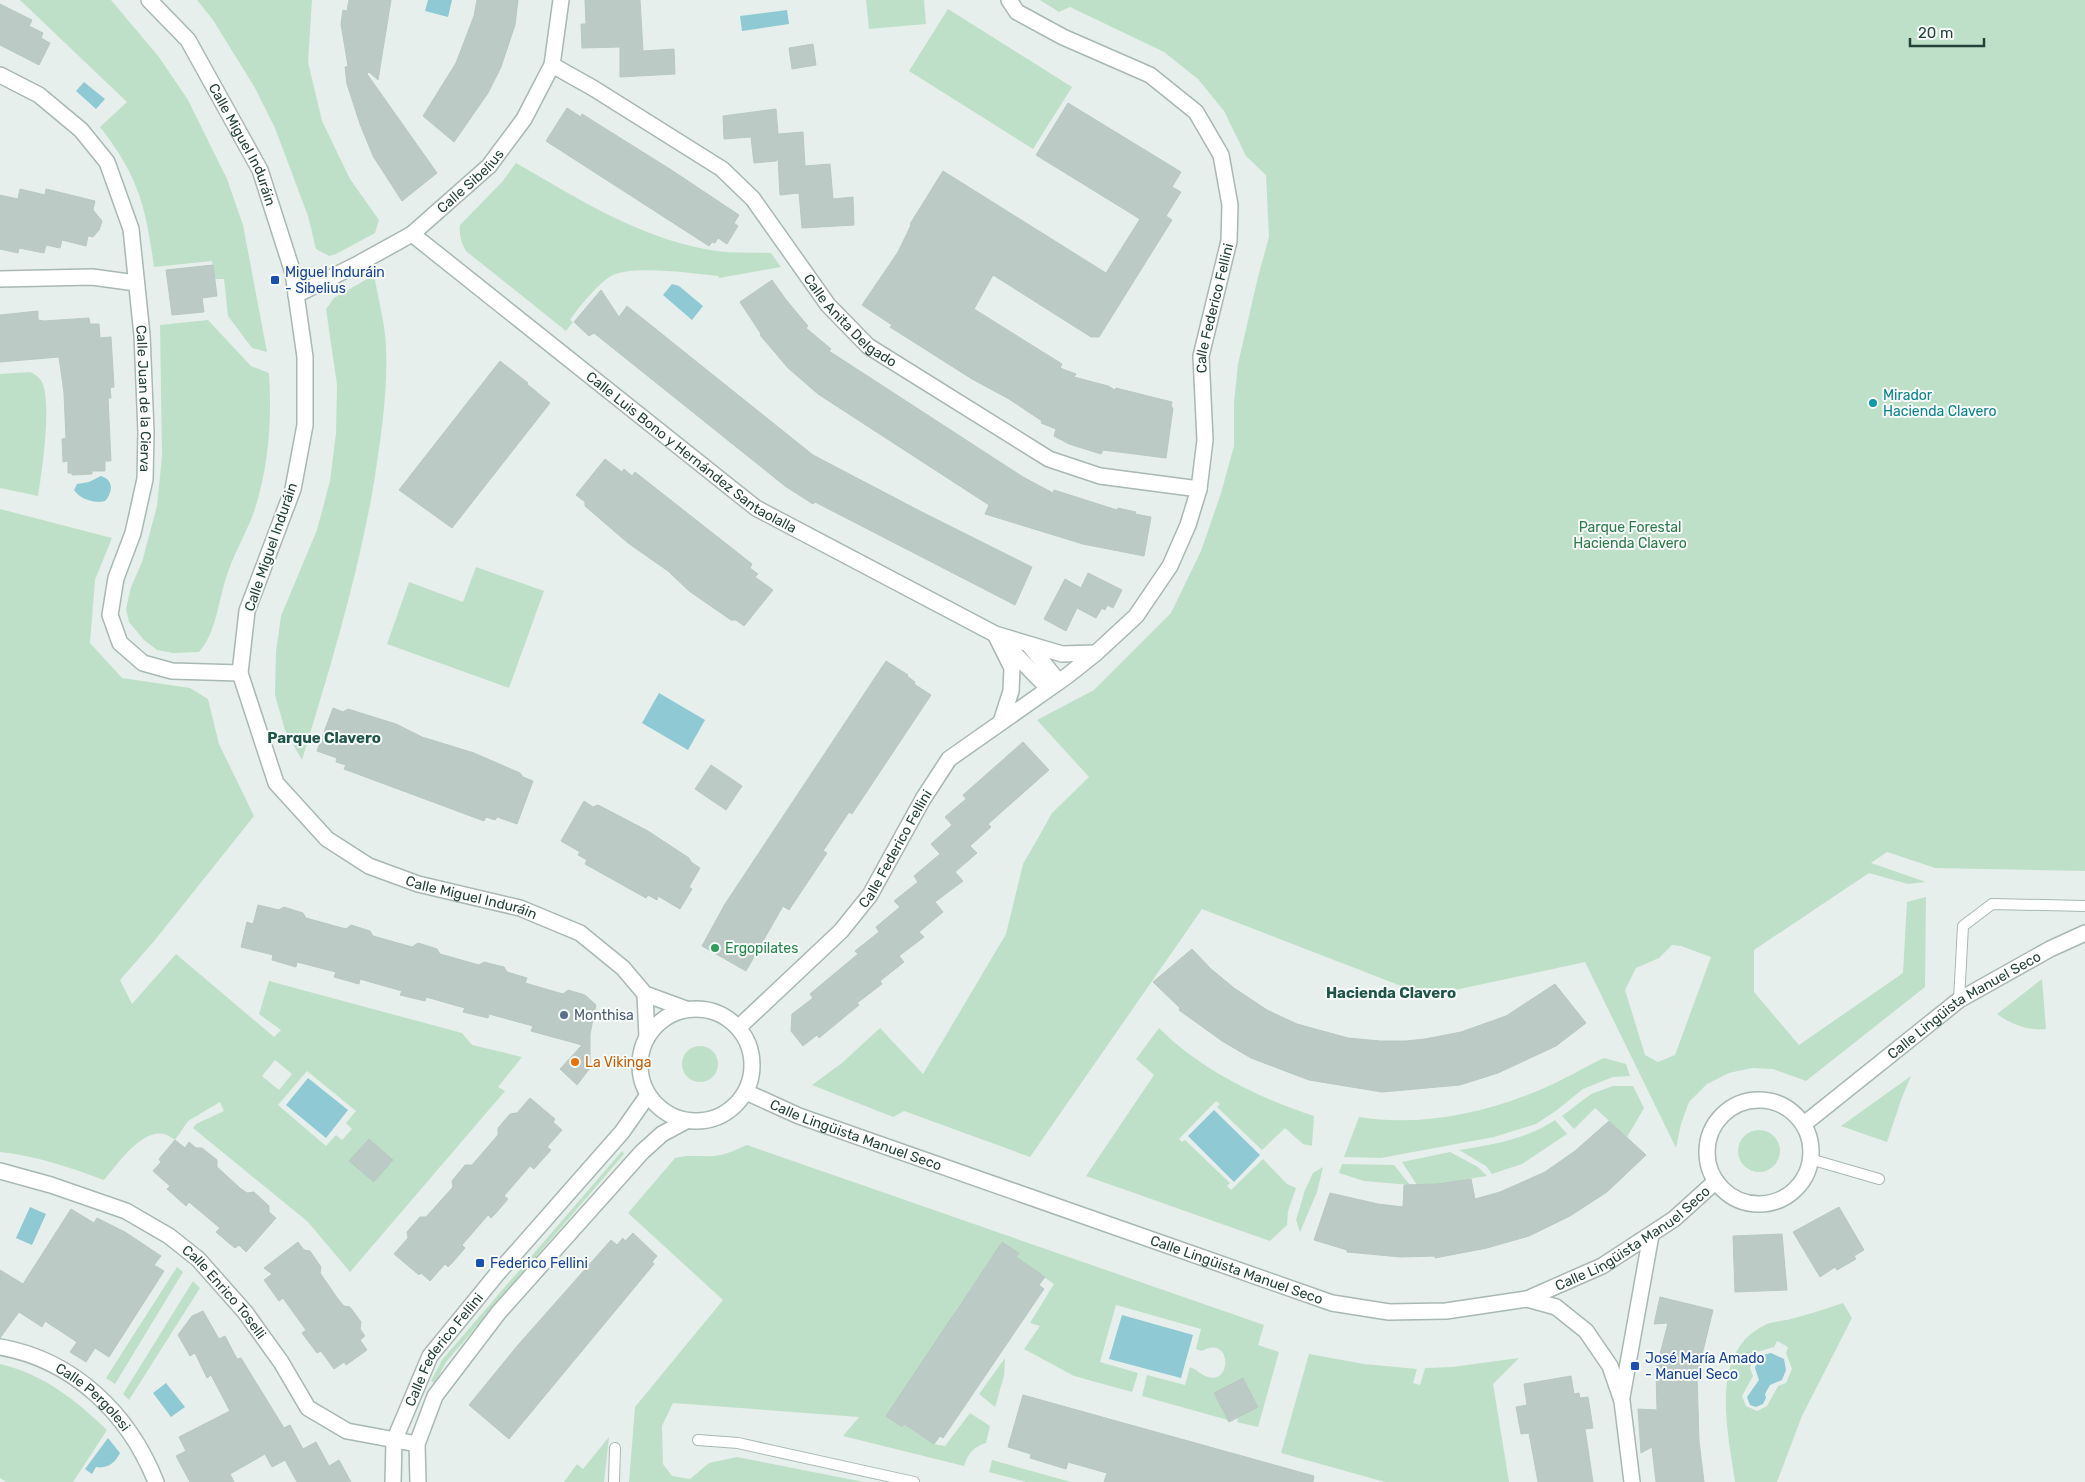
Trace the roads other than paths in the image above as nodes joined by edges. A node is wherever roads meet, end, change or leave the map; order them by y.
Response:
1 (149, 0) edge
2 (561, 0) edge
3 (1009, 0) edge
4 (552, 65) junction
5 (0, 75) edge
6 (412, 234) junction
7 (0, 279) edge
8 (136, 283) junction
9 (296, 295) junction
10 (1199, 489) junction
11 (995, 634) junction
12 (1030, 646) junction
13 (1096, 653) junction
14 (240, 673) junction
15 (1053, 685) junction
16 (1000, 722) junction
17 (2085, 906) edge
18 (2085, 933) edge
19 (645, 994) junction
20 (1959, 1000) junction
21 (686, 1009) junction
22 (739, 1027) junction
23 (646, 1038) junction
24 (746, 1092) junction
25 (648, 1095) junction
26 (686, 1121) junction
27 (1804, 1124) junction
28 (1810, 1159) junction
29 (0, 1171) edge
30 (1879, 1179) dead end
31 (1716, 1181) junction
32 (1651, 1235) junction
33 (1527, 1299) junction
34 (0, 1347) edge
35 (1622, 1401) junction
36 (698, 1440) dead end
37 (394, 1441) junction
38 (417, 1444) junction
39 (615, 1448) dead end
40 (156, 1482) edge
41 (393, 1482) edge
42 (418, 1482) edge
43 (614, 1482) edge
44 (914, 1482) edge
45 (1632, 1482) edge

1 - 9 street, Calle Miguel Induráin
2 - 4 street, Calle Sibelius
3 - 10 street, Calle Federico Fellini
4 - 6 street, Calle Sibelius
4 - 10 street, Calle Anita Delgado
5 - 8 street, Calle Juan de la Cierva
6 - 9 street, Calle Sibelius
6 - 11 street, Calle Luis Bono y Hernández Santaolalla
7 - 8 street
8 - 14 street, Calle Juan de la Cierva
9 - 14 street, Calle Miguel Induráin
10 - 13 street, Calle Federico Fellini
11 - 12 street, Calle Luis Bono y Hernández Santaolalla
11 - 15 street, Calle Luis Bono y Hernández Santaolalla
11 - 16 street
12 - 13 street, Calle Luis Bono y Hernández Santaolalla
12 - 15 street
13 - 15 street, Calle Federico Fellini
14 - 19 street, Calle Miguel Induráin
15 - 16 street, Calle Federico Fellini
16 - 22 street, Calle Federico Fellini
17 - 20 lane
18 - 20 street, Calle Lingüista Manuel Seco
19 - 21 street
19 - 23 street
20 - 27 street, Calle Lingüista Manuel Seco
21 - 22 street
21 - 23 street
22 - 24 street
23 - 25 street
24 - 26 street
24 - 33 street, Calle Lingüista Manuel Seco
25 - 26 street
25 - 37 street, Calle Federico Fellini
26 - 38 street, Calle Federico Fellini
27 - 28 street
27 - 31 street
28 - 30 lane
28 - 31 street
29 - 37 street, Calle Enrico Toselli
31 - 32 street, Calle Lingüista Manuel Seco
32 - 33 street, Calle Lingüista Manuel Seco
32 - 35 street
33 - 35 street
34 - 40 street, Calle Pergolesi
35 - 45 street
36 - 44 lane
37 - 38 street, Calle Enrico Toselli
37 - 41 street, Calle Federico Fellini
38 - 42 street, Calle Federico Fellini
39 - 43 lane

